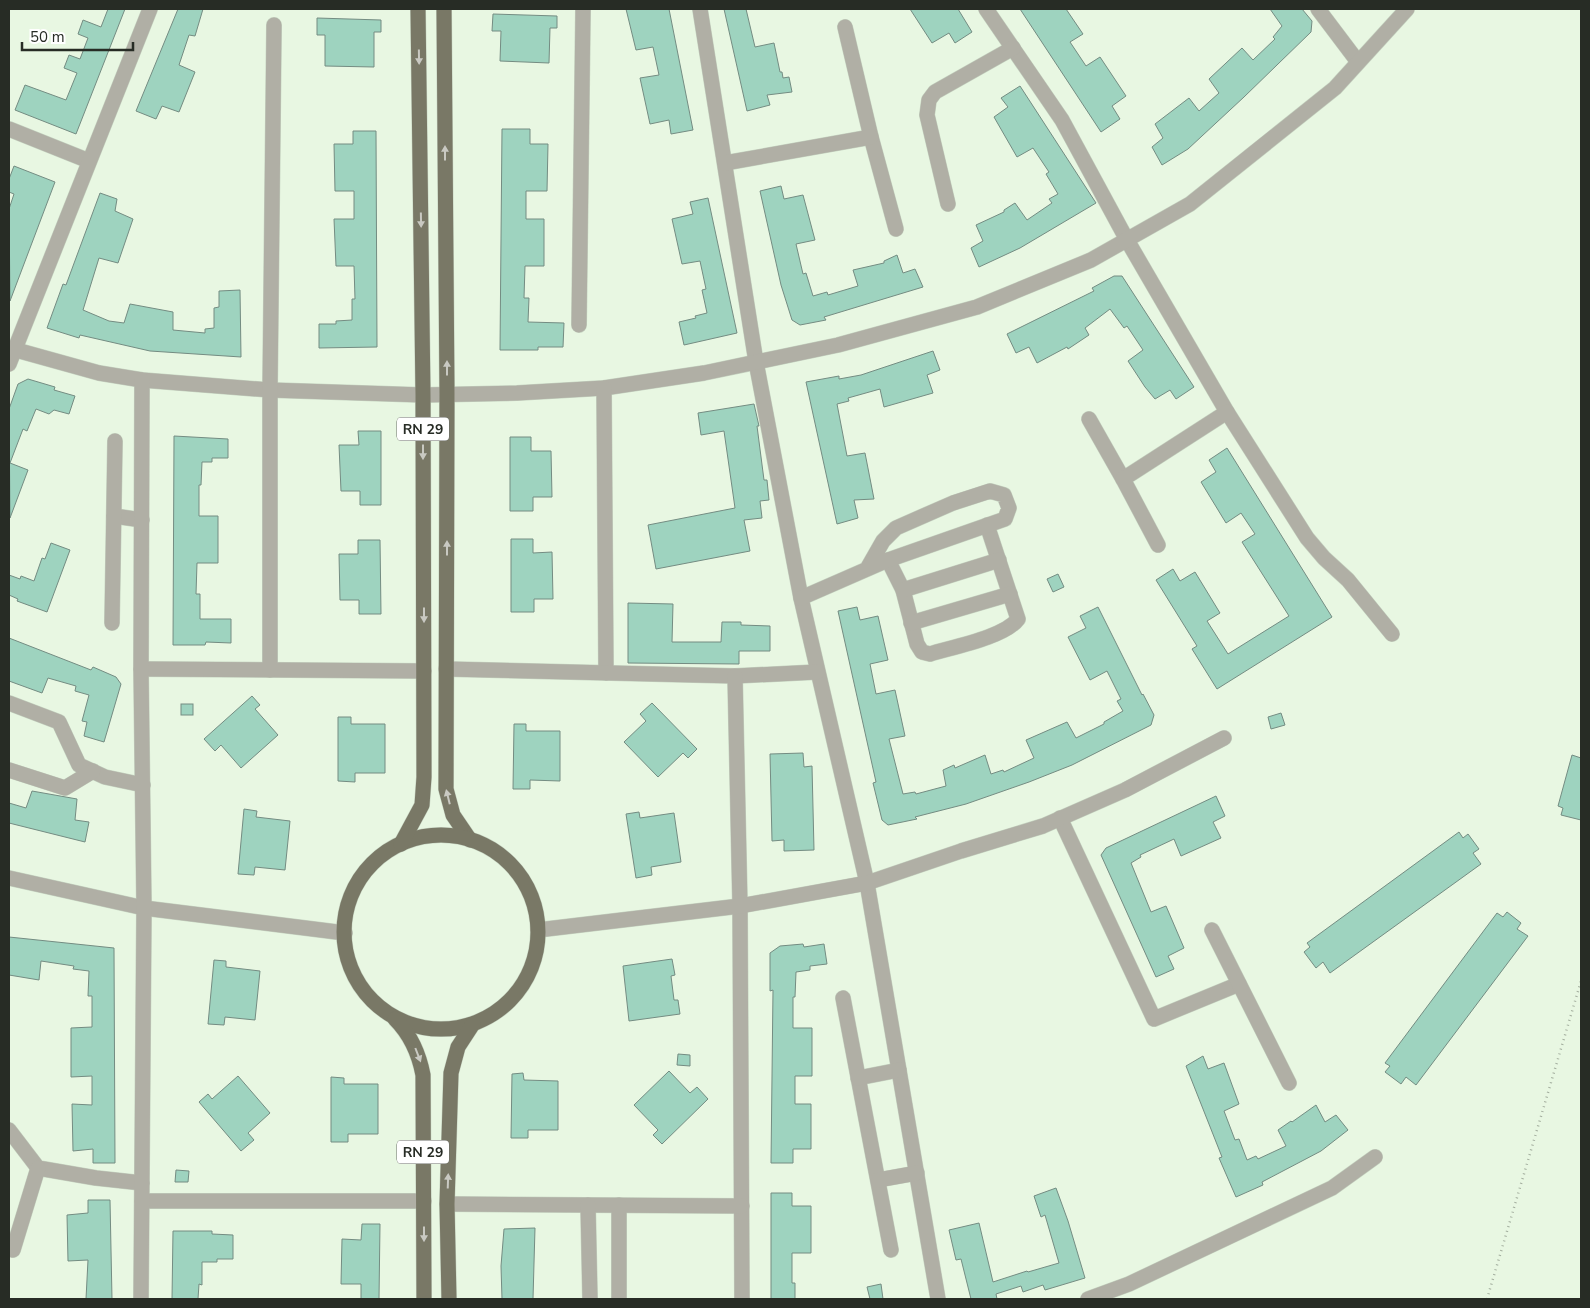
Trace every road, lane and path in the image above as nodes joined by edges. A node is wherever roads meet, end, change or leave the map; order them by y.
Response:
1 (150, 9) edge
2 (418, 9) edge
3 (444, 9) edge
4 (583, 9) edge
5 (700, 9) edge
6 (986, 9) edge
7 (1318, 9) edge
8 (1407, 9) edge
9 (274, 24) dead end
10 (845, 26) dead end
11 (1013, 48) junction
12 (1358, 62) junction
13 (9, 129) edge
14 (871, 137) junction
15 (89, 161) junction
16 (725, 163) junction
17 (948, 204) dead end
18 (896, 229) dead end
19 (1126, 240) junction
20 (579, 325) dead end
21 (11, 354) edge
22 (756, 362) junction
23 (142, 380) junction
24 (604, 388) junction
25 (270, 390) junction
26 (447, 393) junction
27 (423, 395) junction
28 (1227, 412) junction
29 (1089, 419) dead end
30 (115, 441) dead end
31 (1123, 479) junction
32 (114, 516) junction
33 (142, 520) junction
34 (987, 525) junction
35 (1158, 545) dead end
36 (888, 560) junction
37 (999, 560) junction
38 (867, 569) junction
39 (903, 590) junction
40 (1010, 594) junction
41 (801, 598) junction
42 (112, 623) dead end
43 (911, 623) junction
44 (1392, 634) dead end
45 (142, 669) junction
46 (446, 669) junction
47 (270, 670) junction
48 (424, 671) junction
49 (818, 672) junction
50 (606, 673) junction
51 (735, 676) junction
52 (9, 702) edge
53 (1224, 738) dead end
54 (9, 770) edge
55 (93, 771) junction
56 (143, 785) junction
57 (1060, 818) junction
58 (470, 840) junction
59 (401, 844) junction
60 (9, 878) edge
61 (866, 883) junction
62 (740, 906) junction
63 (144, 908) junction
64 (538, 930) junction
65 (1212, 930) dead end
66 (345, 933) junction
67 (1581, 982) edge
68 (1239, 984) junction
69 (843, 998) dead end
70 (391, 1015) junction
71 (473, 1024) junction
72 (899, 1070) junction
73 (858, 1078) junction
74 (1289, 1082) dead end
75 (9, 1130) edge
76 (9, 1153) edge
77 (26, 1153) junction
78 (1375, 1157) dead end
79 (38, 1168) junction
80 (917, 1172) junction
81 (878, 1180) junction
82 (142, 1183) junction
83 (424, 1200) junction
84 (142, 1201) junction
85 (447, 1204) junction
86 (588, 1205) junction
87 (619, 1205) junction
88 (742, 1206) junction
89 (13, 1250) dead end
90 (891, 1250) dead end
91 (141, 1299) edge
92 (424, 1299) edge
93 (449, 1299) edge
94 (590, 1299) edge
95 (619, 1299) edge
96 (742, 1299) edge
97 (938, 1299) edge
98 (1088, 1299) edge
99 (1487, 1299) edge

1 - 15 street
2 -> 27 main road, RN 29
26 -> 3 main road, RN 29
4 - 20 street
5 - 16 street
6 - 11 street
7 - 12 street
8 - 12 street
9 - 25 street
10 - 14 street
11 - 17 street
11 - 19 street
12 - 19 street
13 - 15 street
14 - 16 street
14 - 18 street
15 - 21 street
16 - 22 street
19 - 22 street
19 - 28 street
21 - 23 street
22 - 24 street
22 - 41 street
23 - 25 street
23 - 33 street
24 - 26 street
24 - 50 street
25 - 27 street
25 - 47 street
26 - 27 street
46 -> 26 main road, RN 29
27 -> 48 main road, RN 29
28 - 31 street
28 - 44 street
29 - 31 street
30 - 32 street
31 - 35 street
32 - 33 street
32 - 42 street
33 - 45 street
34 - 36 street
34 - 37 street
34 - 38 street
36 - 38 street
36 - 39 street
37 - 39 street
37 - 40 street
38 - 41 street
39 - 43 street
40 - 43 street
40 - 43 street
41 - 49 street
45 - 47 street
45 - 56 street
46 - 50 street
58 -> 46 main road, RN 29
47 - 48 street
48 - 59 main road, RN 29
49 - 51 street
49 - 61 street
50 - 51 street
51 - 62 street
52 - 55 street
53 - 57 street
54 - 55 street
55 - 56 street
56 - 63 street
57 - 61 street
57 - 68 street
58 - 59 main road
58 - 64 main road
59 - 66 main road
60 - 63 street
61 - 62 street
61 - 72 street
62 - 64 street
62 - 88 street
63 - 66 street
63 - 82 street
64 - 71 main road
65 - 68 street
66 - 70 main road
67 - 99 path
68 - 74 street
69 - 73 street
70 - 71 main road
70 -> 83 main road, RN 29
85 -> 71 main road, RN 29
72 - 73 street
72 - 80 street
73 - 81 street
75 - 77 street
76 - 77 street
77 - 79 street
78 - 98 street
79 - 82 street
79 - 89 street
80 - 81 street
80 - 97 street
81 - 90 street
82 - 84 street
83 - 84 street
83 -> 92 main road, RN 29
84 - 91 street
85 - 86 street
85 - 93 main road, RN 29
86 - 87 street
86 - 94 street
87 - 88 street
87 - 95 street
88 - 96 street

